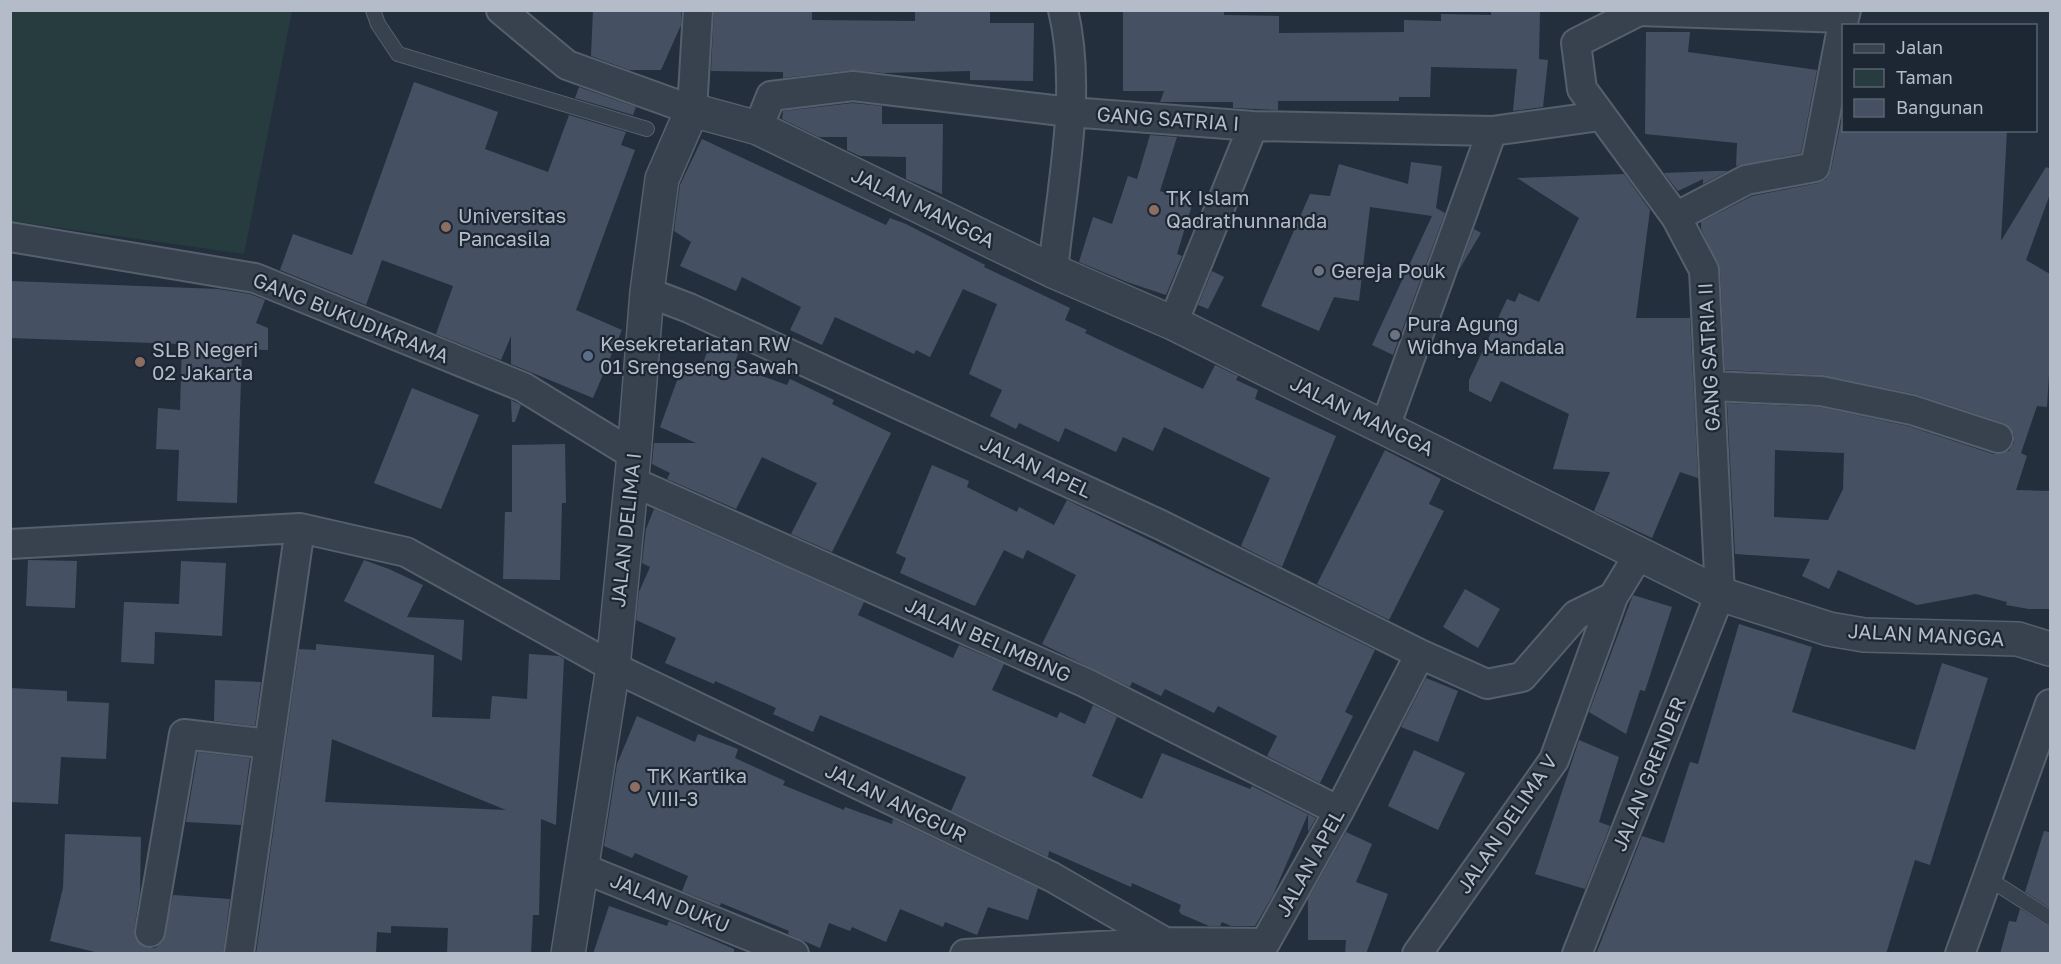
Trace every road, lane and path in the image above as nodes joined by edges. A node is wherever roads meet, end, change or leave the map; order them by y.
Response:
1 (374, 10) edge
2 (501, 10) edge
3 (698, 10) edge
4 (1063, 10) edge
5 (1845, 14) edge
6 (1842, 29) edge
7 (692, 110) junction
8 (1070, 112) junction
9 (1600, 116) junction
10 (1253, 126) junction
11 (758, 128) junction
12 (647, 129) dead end
13 (1492, 132) junction
14 (1676, 217) junction
15 (10, 237) edge
16 (1053, 271) junction
17 (646, 292) junction
18 (1173, 323) junction
19 (1712, 387) junction
20 (1385, 427) junction
21 (1998, 438) dead end
22 (633, 468) junction
23 (300, 528) junction
24 (10, 544) edge
25 (1638, 556) junction
26 (1720, 594) junction
27 (1613, 597) junction
28 (2050, 649) edge
29 (1420, 654) junction
30 (613, 667) junction
31 (2050, 704) edge
32 (269, 744) junction
33 (1339, 810) junction
34 (580, 867) junction
35 (1989, 879) junction
36 (2050, 918) edge
37 (150, 932) dead end
38 (1165, 948) edge
39 (239, 954) edge
40 (568, 954) edge
41 (794, 954) edge
42 (965, 954) edge
43 (1417, 954) edge
44 (1577, 954) edge
45 (1960, 954) edge

1 - 12 lane
2 - 7 street
3 - 7 street
4 - 8 street
5 - 9 street, GANG SATRIA II
6 - 14 street
7 - 11 street, JALAN MANGGA
7 - 17 street, JALAN DELIMA I
8 - 10 street, GANG SATRIA I
8 - 11 street, GANG SATRIA I
8 - 16 street
9 - 13 street, GANG SATRIA I
9 - 14 street, GANG SATRIA II
10 - 13 street, GANG SATRIA I
10 - 18 street
11 - 16 street, JALAN MANGGA
13 - 20 street
14 - 19 street, GANG SATRIA II
15 - 22 street, GANG BUKUDIKRAMA
16 - 18 street, JALAN MANGGA
17 - 22 street, JALAN DELIMA I
17 - 29 street, JALAN APEL
18 - 20 street, JALAN MANGGA
19 - 21 street
19 - 26 street, GANG SATRIA II
20 - 25 street, JALAN MANGGA
22 - 30 street, JALAN DELIMA I
22 - 33 street, JALAN BELIMBING
23 - 24 street, JALAN ANGGUR
23 - 30 street, JALAN ANGGUR
23 - 32 street
25 - 26 street, JALAN MANGGA
25 - 27 street, JALAN DELIMA V
26 - 28 street, JALAN MANGGA
26 - 44 street, JALAN GRENDER
27 - 29 street, JALAN APEL
27 - 43 street, JALAN DELIMA V
29 - 33 street, JALAN APEL
30 - 34 street, JALAN DELIMA I
30 - 38 street, JALAN ANGGUR
31 - 35 street
32 - 37 street
32 - 39 street
33 - 38 street, JALAN APEL
34 - 40 street, JALAN DELIMA I
34 - 41 street, JALAN DUKU
35 - 36 lane
35 - 45 street
38 - 42 street

